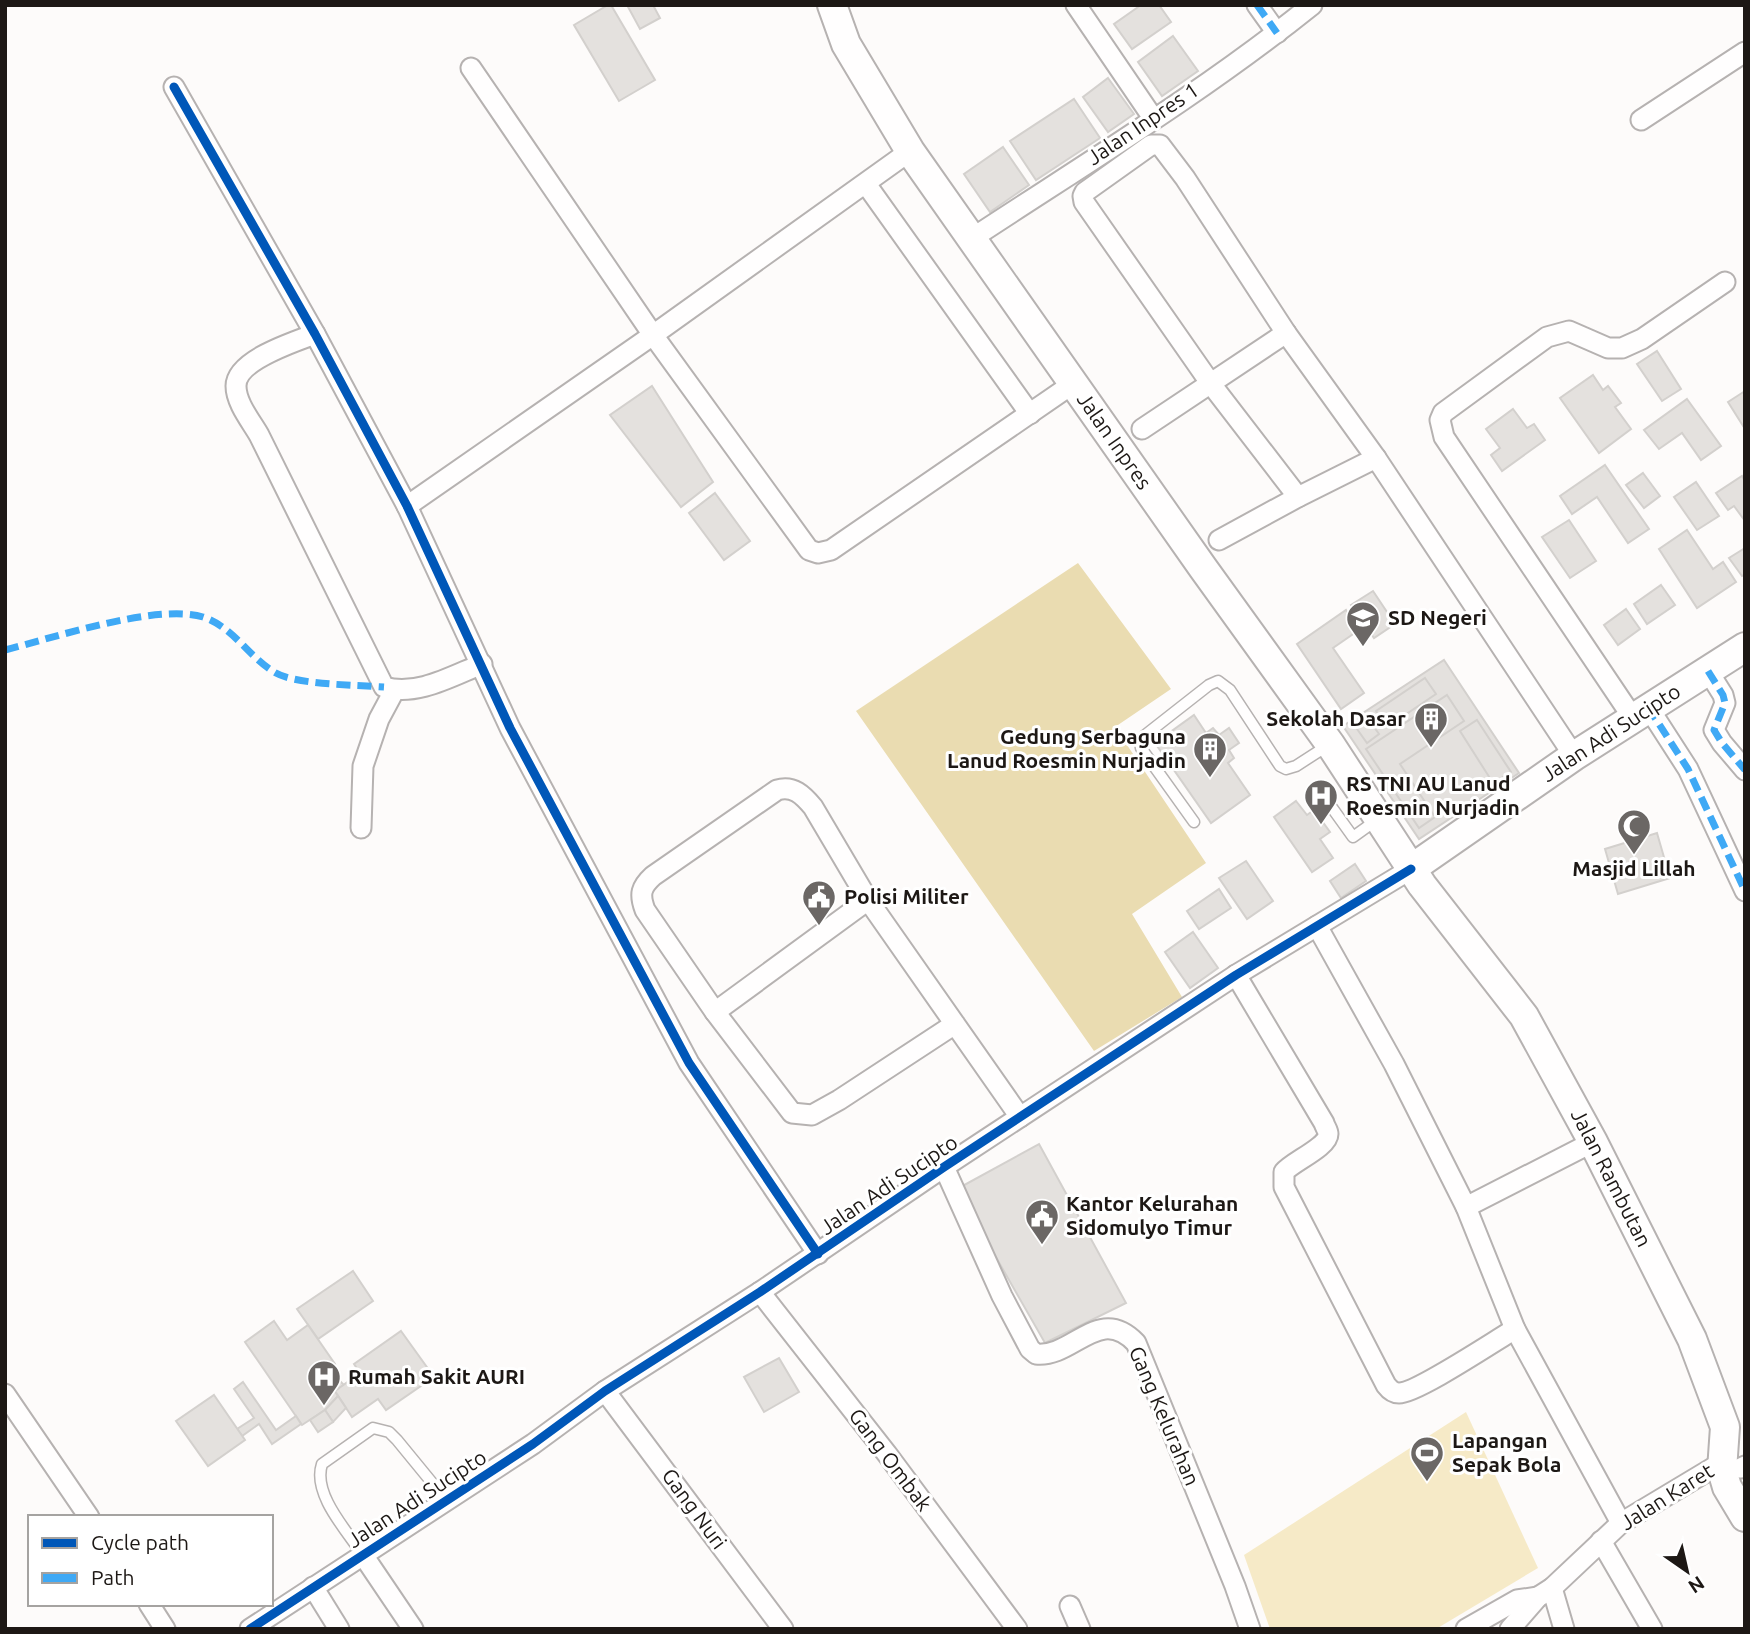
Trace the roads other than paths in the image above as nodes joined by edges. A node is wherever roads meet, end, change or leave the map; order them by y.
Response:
1 (832, 5) edge
2 (1076, 5) edge
3 (1257, 5) edge
4 (1312, 5) edge
5 (1278, 33) junction
6 (1745, 52) edge
7 (471, 68) dead end
8 (174, 87) dead end
9 (1153, 118) junction
10 (1641, 120) dead end
11 (910, 151) junction
12 (866, 184) junction
13 (971, 239) junction
14 (1726, 282) dead end
15 (1286, 333) junction
16 (314, 334) junction
17 (653, 335) junction
18 (1074, 383) junction
19 (1211, 384) junction
20 (1030, 414) junction
21 (1142, 429) dead end
22 (1376, 458) junction
23 (1298, 497) junction
24 (407, 506) junction
25 (1219, 540) dead end
26 (1745, 647) edge
27 (482, 664) junction
28 (1708, 671) junction
29 (394, 691) junction
30 (1641, 713) junction
31 (1330, 744) junction
32 (1574, 756) junction
33 (1745, 770) edge
34 (1321, 791) dead end
35 (1378, 819) junction
36 (1194, 822) dead end
37 (361, 828) dead end
38 (1411, 869) junction
39 (1745, 891) edge
40 (868, 900) junction
41 (1317, 926) junction
42 (1236, 975) junction
43 (715, 1012) junction
44 (955, 1024) junction
45 (1020, 1117) junction
46 (1593, 1142) junction
47 (944, 1167) junction
48 (1466, 1207) junction
49 (818, 1254) junction
50 (760, 1292) junction
51 (1515, 1328) junction
52 (605, 1391) junction
53 (5, 1394) edge
54 (1737, 1479) edge
55 (447, 1501) junction
56 (88, 1515) edge
57 (1621, 1522) junction
58 (1601, 1541) junction
59 (363, 1555) junction
60 (313, 1587) junction
61 (1545, 1592) junction
62 (150, 1606) edge
63 (1070, 1606) dead end
64 (165, 1629) edge
65 (250, 1629) edge
66 (339, 1629) edge
67 (413, 1629) edge
68 (783, 1629) edge
69 (1017, 1629) edge
70 (1080, 1629) edge
71 (1250, 1629) edge
72 (1466, 1629) edge
73 (1510, 1629) edge
74 (1564, 1629) edge
75 (1652, 1629) edge

1 - 11 main road, Jalan Inpres
2 - 9 street
3 - 5 street
4 - 5 street, Jalan Inpres 1
5 - 9 street, Jalan Inpres 1
6 - 10 street
7 - 17 street
8 - 16 street
9 - 13 street, Jalan Inpres 1
11 - 12 street
11 - 13 main road, Jalan Inpres
12 - 17 street
12 - 20 street
13 - 18 main road, Jalan Inpres
14 - 30 street
15 - 19 street
15 - 19 street
15 - 22 street
16 - 24 street
16 - 29 street
17 - 20 street
17 - 24 street
18 - 20 street
18 - 31 main road, Jalan Inpres
19 - 21 street
19 - 23 street
22 - 23 street
22 - 32 street
23 - 25 street
24 - 27 street
26 - 28 main road, Jalan Adi Sucipto
27 - 29 street
27 - 49 street
28 - 30 main road, Jalan Adi Sucipto
28 - 33 street
29 - 37 street
30 - 32 main road, Jalan Adi Sucipto
30 - 39 street
31 - 35 main road, Jalan Inpres
31 - 36 lane
32 - 38 main road, Jalan Adi Sucipto
34 - 35 lane
35 - 38 main road, Jalan Inpres
38 - 41 street, Jalan Adi Sucipto
38 - 46 main road, Jalan Rambutan
40 - 43 street
40 - 43 street
40 - 44 street
41 - 42 street, Jalan Adi Sucipto
41 - 48 street
42 - 45 street, Jalan Adi Sucipto
42 - 51 street
43 - 44 street
44 - 45 street
45 - 47 street, Jalan Adi Sucipto
46 - 48 street
46 - 54 main road, Jalan Rambutan
47 - 49 street, Jalan Adi Sucipto
47 - 71 street, Gang Kelurahan
48 - 51 street
49 - 50 street, Jalan Adi Sucipto
50 - 52 street, Jalan Adi Sucipto
50 - 69 street, Gang Ombak
51 - 57 street
52 - 55 street, Jalan Adi Sucipto
52 - 68 street, Gang Nuri
53 - 56 street
54 - 57 street, Jalan Karet
55 - 59 street, Jalan Adi Sucipto
55 - 59 lane
57 - 58 street, Jalan Karet
58 - 61 street, Jalan Karet
58 - 75 street
59 - 60 street, Jalan Adi Sucipto
59 - 67 street
60 - 65 street, Jalan Adi Sucipto
60 - 66 street
61 - 72 street
61 - 73 street, Jalan Karet
61 - 74 street
62 - 64 street
63 - 70 street

